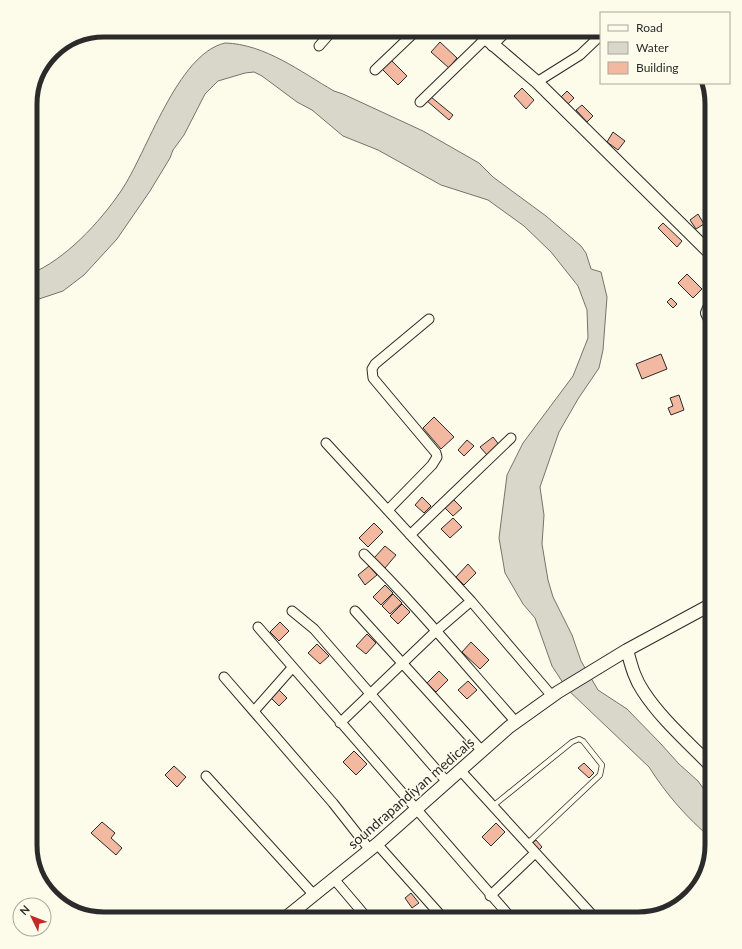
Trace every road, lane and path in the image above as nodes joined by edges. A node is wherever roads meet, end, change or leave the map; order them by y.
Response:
1 (327, 37) edge
2 (409, 37) edge
3 (484, 37) edge
4 (497, 37) edge
5 (599, 37) edge
6 (489, 42) junction
7 (319, 46) dead end
8 (375, 70) dead end
9 (538, 82) junction
10 (420, 102) dead end
11 (705, 248) edge
12 (428, 319) dead end
13 (511, 438) dead end
14 (326, 443) dead end
15 (388, 510) junction
16 (410, 535) junction
17 (364, 554) dead end
18 (471, 601) junction
19 (705, 608) edge
20 (292, 611) dead end
21 (355, 611) dead end
22 (258, 627) dead end
23 (435, 632) junction
24 (627, 650) junction
25 (404, 663) junction
26 (292, 668) junction
27 (224, 677) dead end
28 (371, 694) junction
29 (555, 694) junction
30 (254, 710) junction
31 (516, 722) junction
32 (340, 723) junction
33 (482, 751) junction
34 (705, 760) edge
35 (460, 770) junction
36 (206, 776) dead end
37 (447, 782) junction
38 (493, 806) junction
39 (417, 809) junction
40 (527, 844) junction
41 (374, 847) junction
42 (535, 853) junction
43 (334, 879) junction
44 (314, 895) junction
45 (490, 896) junction
46 (295, 912) edge
47 (362, 912) edge
48 (437, 912) edge
49 (505, 912) edge
50 (590, 912) edge

1 - 7 street
2 - 8 street
3 - 6 main road
4 - 6 street
5 - 9 street
6 - 9 main road
6 - 10 street
9 - 11 main road
12 - 15 street
13 - 16 street
14 - 15 street
15 - 16 street
16 - 18 street
17 - 23 street
18 - 23 street
18 - 29 street
19 - 24 main road, soundrapandiyan medicals
20 - 28 street
21 - 25 street
22 - 26 street
23 - 25 street
23 - 31 street
24 - 29 main road, soundrapandiyan medicals
24 - 34 main road
25 - 28 street
25 - 33 street
26 - 30 street
26 - 32 street
27 - 30 street
28 - 32 street
28 - 37 street
29 - 31 main road, soundrapandiyan medicals
30 - 41 street
31 - 33 main road, soundrapandiyan medicals
32 - 39 street
33 - 35 main road, soundrapandiyan medicals
35 - 37 main road, soundrapandiyan medicals
35 - 38 street
36 - 44 street
37 - 39 main road, soundrapandiyan medicals
38 - 40 street
38 - 40 lane
39 - 41 main road, soundrapandiyan medicals
39 - 45 street
40 - 42 street
41 - 43 main road, soundrapandiyan medicals
41 - 48 street
42 - 45 street
42 - 50 street
43 - 44 main road, soundrapandiyan medicals
43 - 47 street
44 - 46 main road, soundrapandiyan medicals
45 - 49 street

